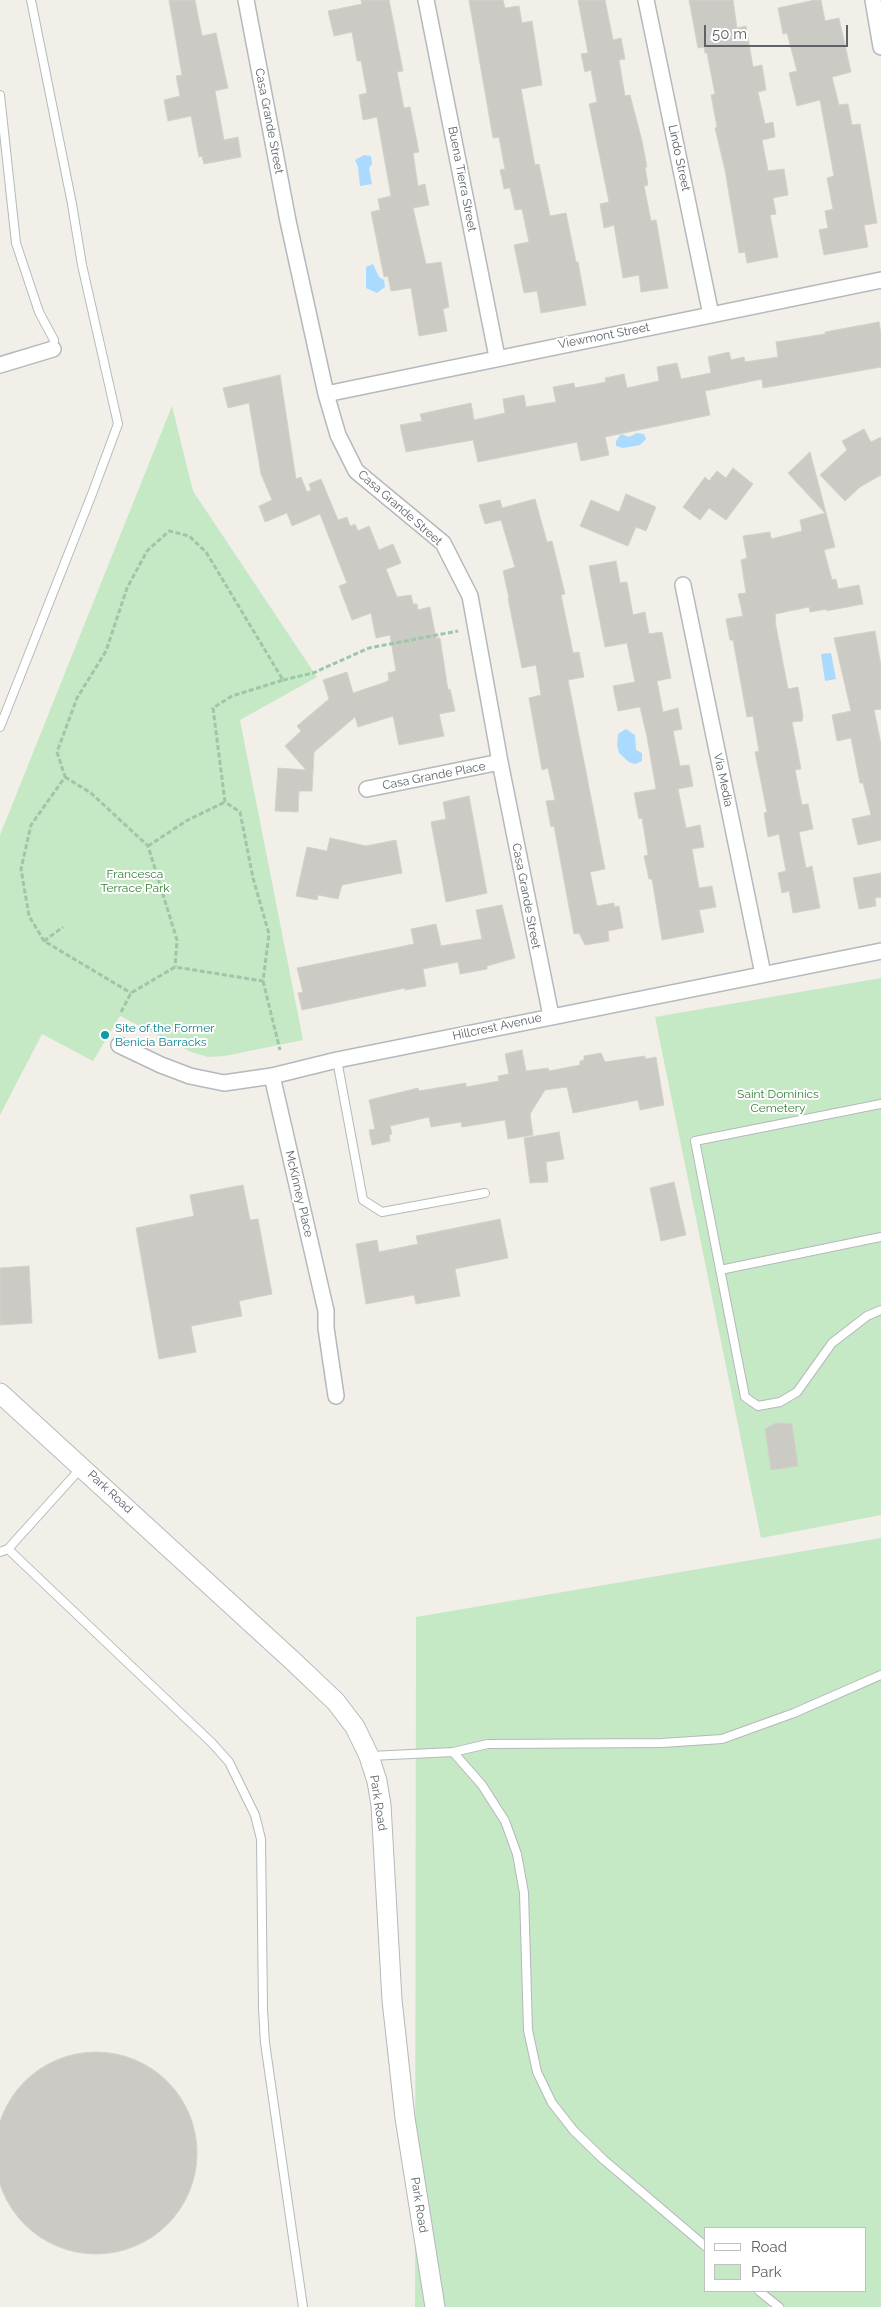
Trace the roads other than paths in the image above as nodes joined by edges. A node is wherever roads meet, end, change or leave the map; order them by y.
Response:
1 (31, 0) edge
2 (246, 0) edge
3 (426, 0) edge
4 (646, 0) edge
5 (873, 0) edge
6 (881, 47) edge
7 (0, 95) edge
8 (881, 280) edge
9 (711, 315) junction
10 (53, 349) joint
11 (497, 358) junction
12 (0, 365) edge
13 (326, 394) junction
14 (683, 585) dead end
15 (0, 727) edge
16 (500, 762) junction
17 (368, 789) dead end
18 (881, 951) edge
19 (763, 974) junction
20 (551, 1016) junction
21 (119, 1045) dead end
22 (338, 1060) junction
23 (272, 1076) junction
24 (881, 1104) edge
25 (486, 1193) dead end
26 (881, 1237) edge
27 (720, 1270) junction
28 (881, 1310) edge
29 (0, 1393) edge
30 (336, 1396) dead end
31 (82, 1466) junction
32 (4, 1550) edge
33 (881, 1675) edge
34 (453, 1752) junction
35 (368, 1756) junction
36 (704, 2245) edge
37 (760, 2292) edge
38 (303, 2307) edge
39 (435, 2307) edge
40 (779, 2307) edge

1 - 15 lane
2 - 13 street, Casa Grande Street
3 - 11 street, Buena Tierra Street
4 - 9 street, Lindo Street
5 - 6 street
7 - 10 lane
8 - 9 street, Viewmont Street
9 - 11 street, Viewmont Street
10 - 12 street
11 - 13 street, Viewmont Street
13 - 16 street, Casa Grande Street
14 - 19 street, Via Media
16 - 17 street, Casa Grande Place
16 - 20 street, Casa Grande Street
18 - 19 street, Hillcrest Avenue
19 - 20 street, Hillcrest Avenue
20 - 22 street, Hillcrest Avenue
21 - 23 street, Hillcrest Avenue
22 - 23 street, Hillcrest Avenue
22 - 25 lane
23 - 30 street, McKinney Place
24 - 27 lane
26 - 27 lane
27 - 28 lane
29 - 31 street, Park Road
31 - 32 lane
31 - 35 street, Park Road
32 - 38 lane
33 - 34 lane
34 - 35 lane
34 - 36 lane
35 - 39 street, Park Road
37 - 40 lane

